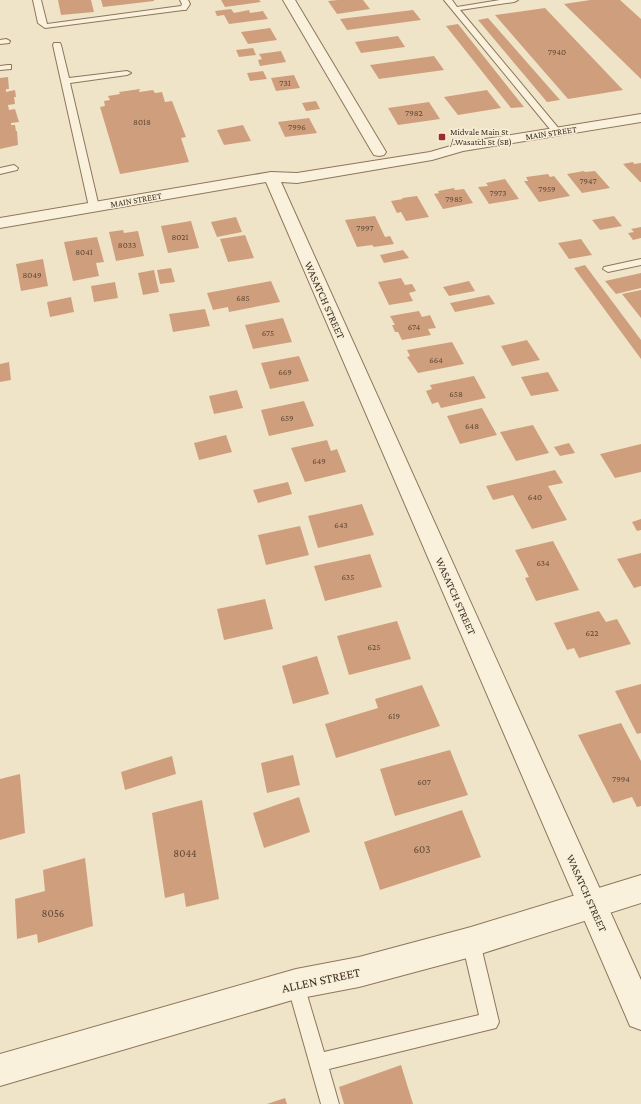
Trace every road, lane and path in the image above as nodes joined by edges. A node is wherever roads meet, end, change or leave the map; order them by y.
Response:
1 (37, 0) edge
2 (184, 0) edge
3 (289, 0) edge
4 (448, 0) edge
5 (514, 0) edge
6 (455, 9) junction
7 (57, 45) dead end
8 (127, 73) dead end
9 (65, 81) junction
10 (641, 118) edge
11 (557, 132) junction
12 (461, 147) junction
13 (379, 152) junction
14 (14, 168) dead end
15 (0, 170) edge
16 (271, 177) junction
17 (94, 207) junction
18 (0, 224) edge
19 (641, 262) edge
20 (608, 269) dead end
21 (641, 888) edge
22 (592, 904) junction
23 (471, 942) junction
24 (296, 984) junction
25 (641, 1015) edge
26 (318, 1062) junction
27 (0, 1070) edge
28 (330, 1104) edge

1 - 2 lane
3 - 13 street
4 - 6 lane
5 - 6 lane
6 - 11 lane
7 - 9 lane
8 - 9 lane
9 - 17 lane
10 - 11 street, MAIN STREET
11 - 12 street, MAIN STREET
12 - 13 street, MAIN STREET
12 - 16 street, MAIN STREET
13 - 16 street, MAIN STREET
14 - 15 lane
16 - 17 street, MAIN STREET
16 - 22 street, WASATCH STREET
17 - 18 street, MAIN STREET
19 - 20 lane
21 - 22 street, ALLEN STREET
22 - 23 street, ALLEN STREET
22 - 25 street, WASATCH STREET
23 - 24 street, ALLEN STREET
23 - 26 lane
24 - 26 lane
24 - 27 street, ALLEN STREET
26 - 28 lane

